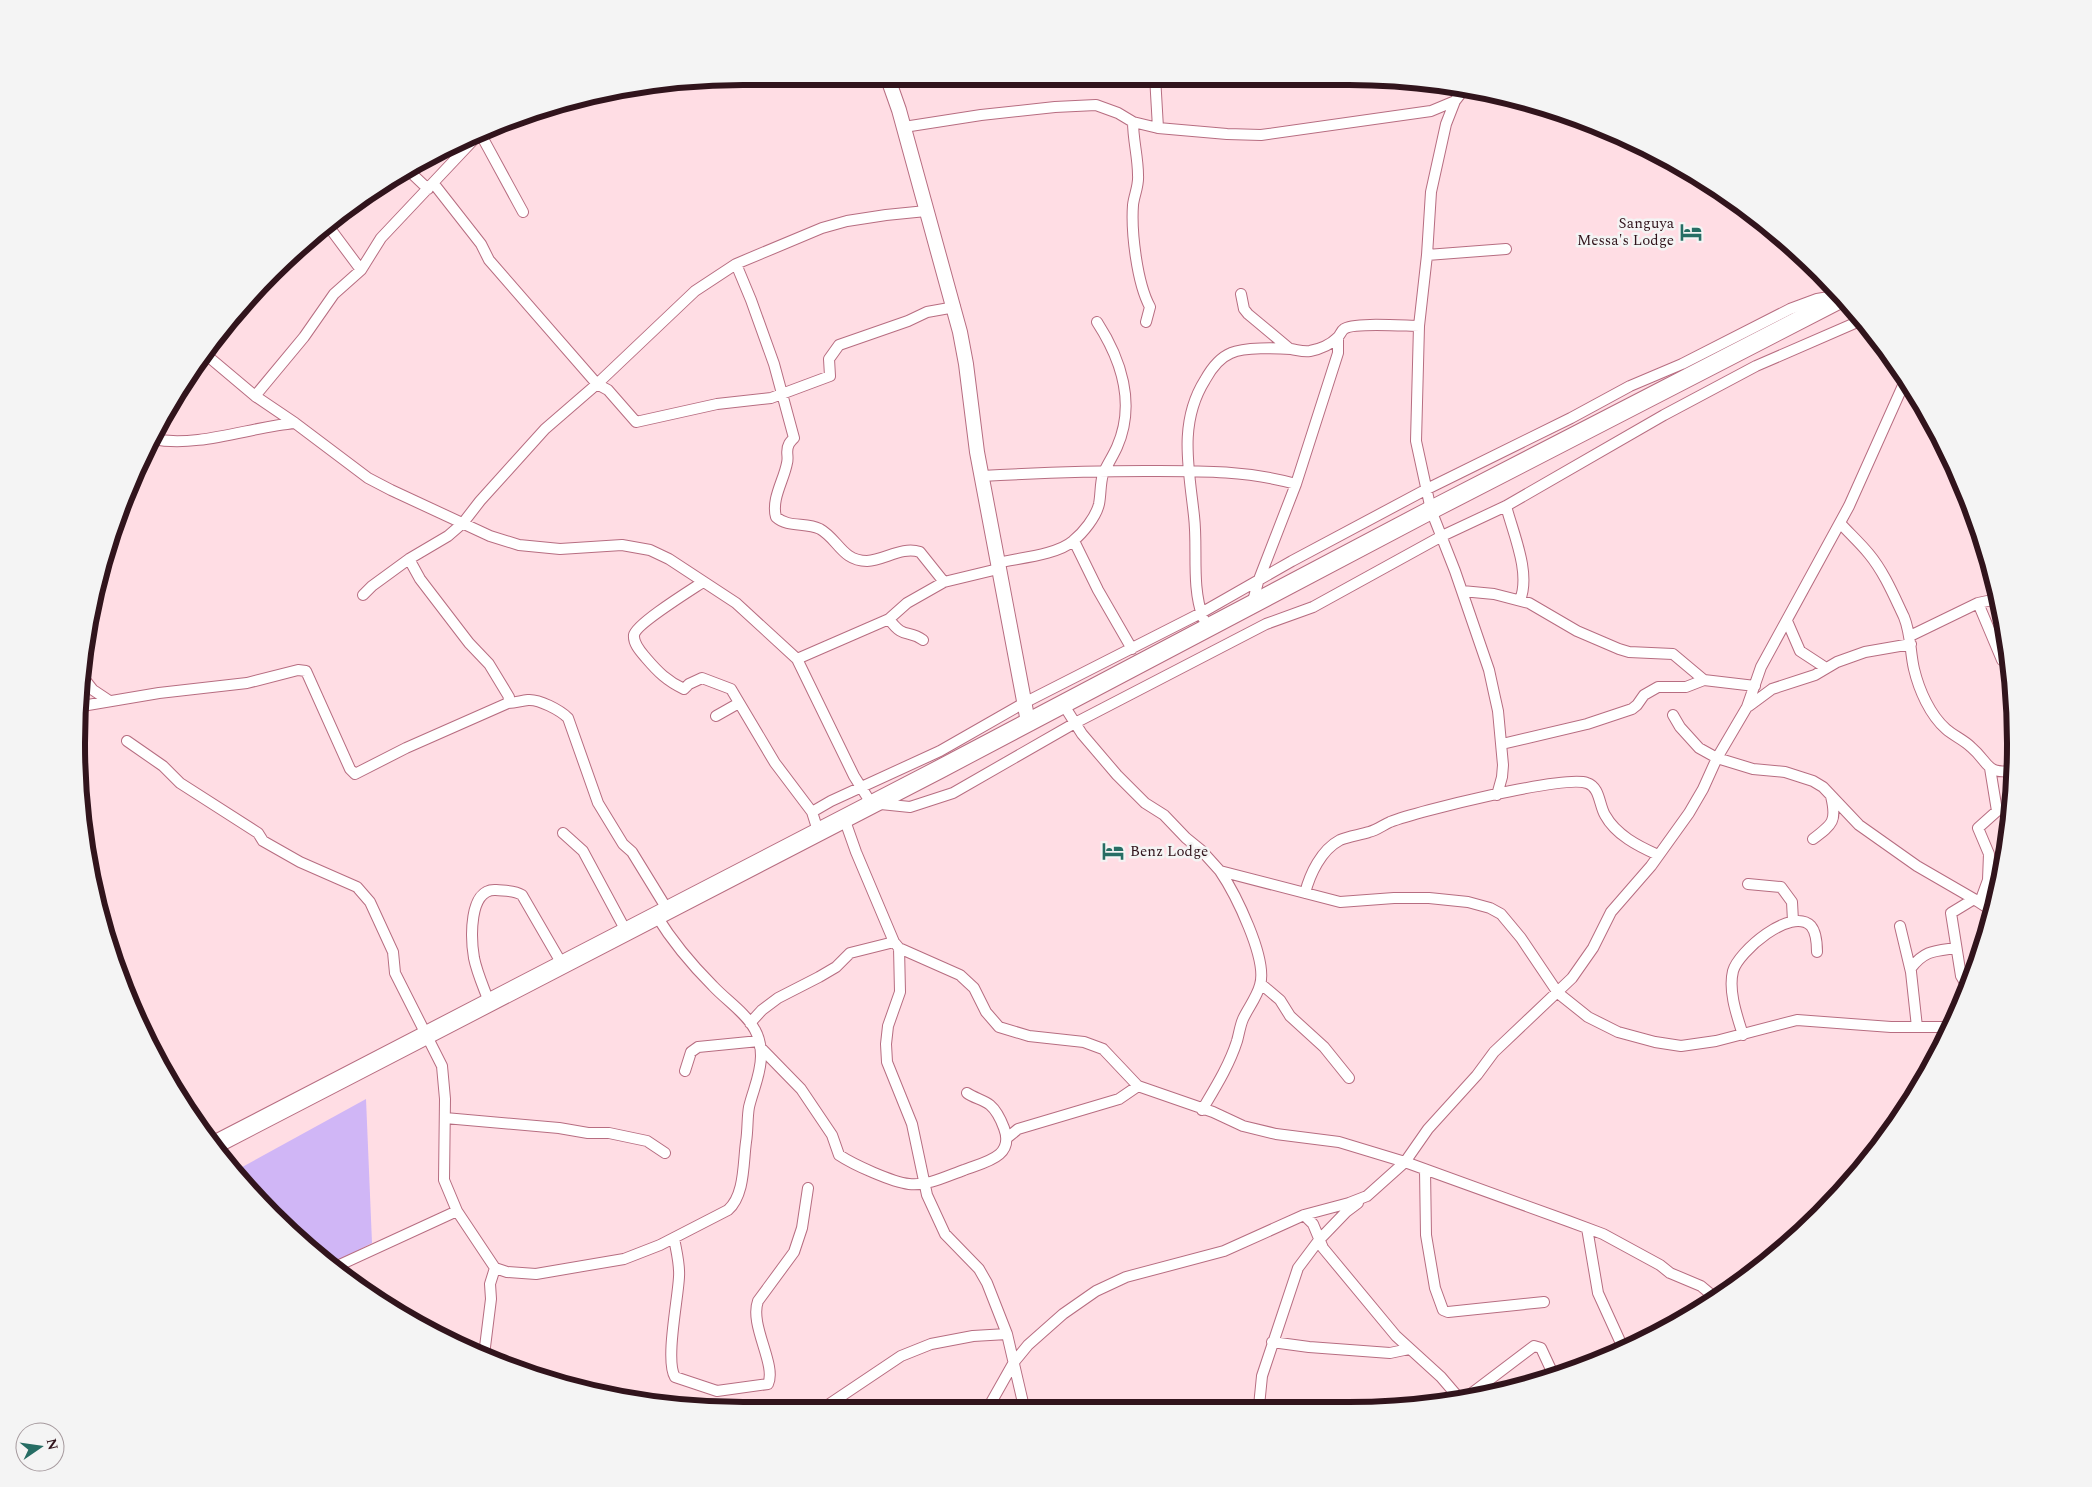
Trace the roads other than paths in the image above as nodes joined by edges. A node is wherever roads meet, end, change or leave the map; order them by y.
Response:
1 (890, 85) edge
2 (1156, 85) edge
3 (1459, 95) edge
4 (1455, 101) junction
5 (1133, 122) junction
6 (904, 127) junction
7 (1158, 128) junction
8 (483, 139) edge
9 (468, 146) edge
10 (413, 173) edge
11 (431, 186) junction
12 (926, 211) junction
13 (523, 212) dead end
14 (331, 230) edge
15 (1506, 249) dead end
16 (1428, 255) junction
17 (736, 264) junction
18 (361, 270) junction
19 (1241, 294) dead end
20 (1833, 297) edge
21 (1835, 300) edge
22 (955, 307) junction
23 (1097, 322) dead end
24 (1146, 322) dead end
25 (1855, 323) edge
26 (1419, 326) junction
27 (1338, 338) junction
28 (1291, 349) junction
29 (210, 358) edge
30 (597, 384) junction
31 (1903, 388) edge
32 (782, 395) junction
33 (255, 396) junction
34 (295, 423) junction
35 (160, 439) edge
36 (1104, 471) junction
37 (1188, 471) junction
38 (982, 476) junction
39 (1296, 484) junction
40 (1427, 489) junction
41 (1506, 506) junction
42 (1431, 510) junction
43 (463, 523) junction
44 (1840, 523) junction
45 (1442, 536) junction
46 (1074, 541) junction
47 (409, 559) junction
48 (998, 566) junction
49 (704, 582) junction
50 (944, 582) junction
51 (1258, 582) junction
52 (1462, 591) junction
53 (363, 595) dead end
54 (1520, 600) junction
55 (1991, 600) edge
56 (1978, 603) junction
57 (1252, 605) junction
58 (889, 620) junction
59 (1204, 621) junction
60 (1787, 621) junction
61 (923, 640) dead end
62 (1910, 640) junction
63 (1132, 649) junction
64 (2001, 657) edge
65 (797, 659) junction
66 (1826, 668) junction
67 (1704, 680) junction
68 (88, 684) edge
69 (1755, 686) junction
70 (108, 700) junction
71 (508, 703) junction
72 (739, 703) junction
73 (1024, 703) junction
74 (1062, 704) junction
75 (86, 705) edge
76 (1747, 707) junction
77 (1673, 715) dead end
78 (716, 716) dead end
79 (1028, 722) junction
80 (1075, 723) junction
81 (127, 741) dead end
82 (1502, 744) junction
83 (1717, 758) junction
84 (1990, 768) junction
85 (2006, 771) edge
86 (861, 788) junction
87 (1497, 795) junction
88 (1830, 795) junction
89 (871, 803) junction
90 (812, 812) junction
91 (844, 818) junction
92 (818, 831) junction
93 (564, 833) dead end
94 (1813, 839) dead end
95 (1658, 855) junction
96 (1220, 871) junction
97 (1748, 884) dead end
98 (1305, 893) junction
99 (1977, 900) junction
100 (1987, 907) edge
101 (661, 912) junction
102 (1793, 921) junction
103 (1900, 926) dead end
104 (626, 931) junction
105 (896, 945) junction
106 (1956, 948) junction
107 (1818, 952) dead end
108 (562, 964) junction
109 (1911, 968) junction
110 (1963, 979) edge
111 (1261, 984) junction
112 (1558, 993) junction
113 (489, 1002) junction
114 (750, 1023) junction
115 (1917, 1027) junction
116 (1943, 1027) edge
117 (425, 1035) junction
118 (1743, 1035) junction
119 (759, 1044) junction
120 (685, 1071) dead end
121 (1349, 1078) dead end
122 (1138, 1086) junction
123 (967, 1093) dead end
124 (1202, 1110) junction
125 (444, 1118) junction
126 (1007, 1138) junction
127 (220, 1142) edge
128 (665, 1153) dead end
129 (1406, 1162) junction
130 (1425, 1170) junction
131 (923, 1184) junction
132 (808, 1188) dead end
133 (1367, 1196) junction
134 (457, 1210) junction
135 (1304, 1215) junction
136 (1587, 1228) junction
137 (674, 1238) junction
138 (1318, 1240) junction
139 (341, 1264) edge
140 (495, 1268) junction
141 (1708, 1295) edge
142 (1544, 1302) dead end
143 (1007, 1334) junction
144 (1272, 1342) junction
145 (485, 1343) junction
146 (1621, 1343) edge
147 (481, 1347) edge
148 (485, 1349) edge
149 (1409, 1349) junction
150 (1014, 1362) junction
151 (1551, 1370) edge
152 (1481, 1388) edge
153 (1455, 1393) edge
154 (832, 1402) edge
155 (991, 1402) edge
156 (1023, 1402) edge
157 (1259, 1402) edge

1 - 6 street
2 - 7 street
3 - 4 street
4 - 7 street
4 - 16 street
5 - 6 street
5 - 7 street
5 - 24 street
6 - 12 street
8 - 13 street
9 - 11 street
10 - 11 street
11 - 18 street
11 - 30 street
12 - 17 street
12 - 22 street
14 - 18 street
15 - 16 street
16 - 26 street
17 - 30 street
17 - 32 street
18 - 33 street
19 - 28 street
20 - 40 street
21 - 42 highway
22 - 32 street
22 - 38 street
23 - 36 street
25 - 41 street
26 - 27 street
26 - 40 street
27 - 28 street
27 - 39 street
28 - 37 street
29 - 33 street
30 - 32 street
30 - 43 street
31 - 44 street
32 - 50 street
33 - 34 street
34 - 35 street
34 - 43 street
36 - 37 street
36 - 38 street
36 - 46 street
37 - 39 street
37 - 59 street
38 - 48 street
39 - 51 street
40 - 42 street
40 - 51 street
41 - 45 street
41 - 54 street
42 - 45 street
42 - 57 highway
43 - 47 street
43 - 49 street
44 - 60 street
44 - 62 street
45 - 52 street
45 - 80 street
46 - 48 street
46 - 63 street
47 - 53 street
47 - 71 street
48 - 50 street
48 - 73 street
49 - 65 street
49 - 72 street
50 - 58 street
51 - 57 street
51 - 59 street
52 - 54 street
52 - 82 street
54 - 67 street
55 - 56 street
56 - 62 street
56 - 64 street
57 - 59 highway
58 - 61 street
58 - 65 street
59 - 63 street
59 - 74 highway
60 - 66 street
60 - 69 street
62 - 66 street
62 - 84 street
63 - 73 street
65 - 86 street
66 - 76 street
67 - 69 street
67 - 82 street
68 - 70 street
69 - 76 street
70 - 71 street
70 - 75 street
71 - 101 street
72 - 78 street
72 - 90 street
73 - 79 street
73 - 86 street
74 - 79 highway
74 - 80 street
76 - 83 street
77 - 83 street
79 - 89 highway
80 - 89 street
80 - 96 street
81 - 117 street
82 - 87 street
83 - 88 street
83 - 95 street
84 - 85 street
84 - 99 street
86 - 89 street
86 - 90 street
87 - 95 street
87 - 98 street
88 - 94 street
88 - 99 street
89 - 91 highway
90 - 92 street
91 - 92 highway
91 - 105 street
92 - 101 highway
93 - 104 street
95 - 112 street
96 - 98 street
96 - 111 street
97 - 102 street
98 - 112 street
99 - 100 street
99 - 106 street
101 - 104 highway
101 - 114 street
102 - 107 street
102 - 118 street
103 - 109 street
104 - 108 highway
105 - 114 street
105 - 122 street
105 - 131 street
106 - 109 street
106 - 110 street
108 - 113 highway
108 - 113 street
109 - 115 street
111 - 121 street
111 - 124 street
112 - 118 street
112 - 129 street
113 - 117 highway
114 - 119 street
115 - 116 street
115 - 118 street
117 - 125 street
117 - 127 highway
119 - 120 street
119 - 131 street
119 - 137 street
122 - 124 street
122 - 126 street
123 - 126 street
124 - 129 street
125 - 128 street
125 - 134 street
126 - 131 street
129 - 130 street
129 - 133 street
130 - 136 street
130 - 142 street
131 - 143 street
132 - 137 street
133 - 135 street
133 - 138 street
134 - 139 street
134 - 140 street
135 - 138 street
135 - 150 street
136 - 141 street
136 - 146 street
137 - 140 street
138 - 144 street
138 - 149 street
140 - 145 street
143 - 150 street
143 - 154 street
144 - 149 street
144 - 157 street
145 - 147 street
145 - 148 street
149 - 153 street
150 - 155 street
150 - 156 street
151 - 152 street

